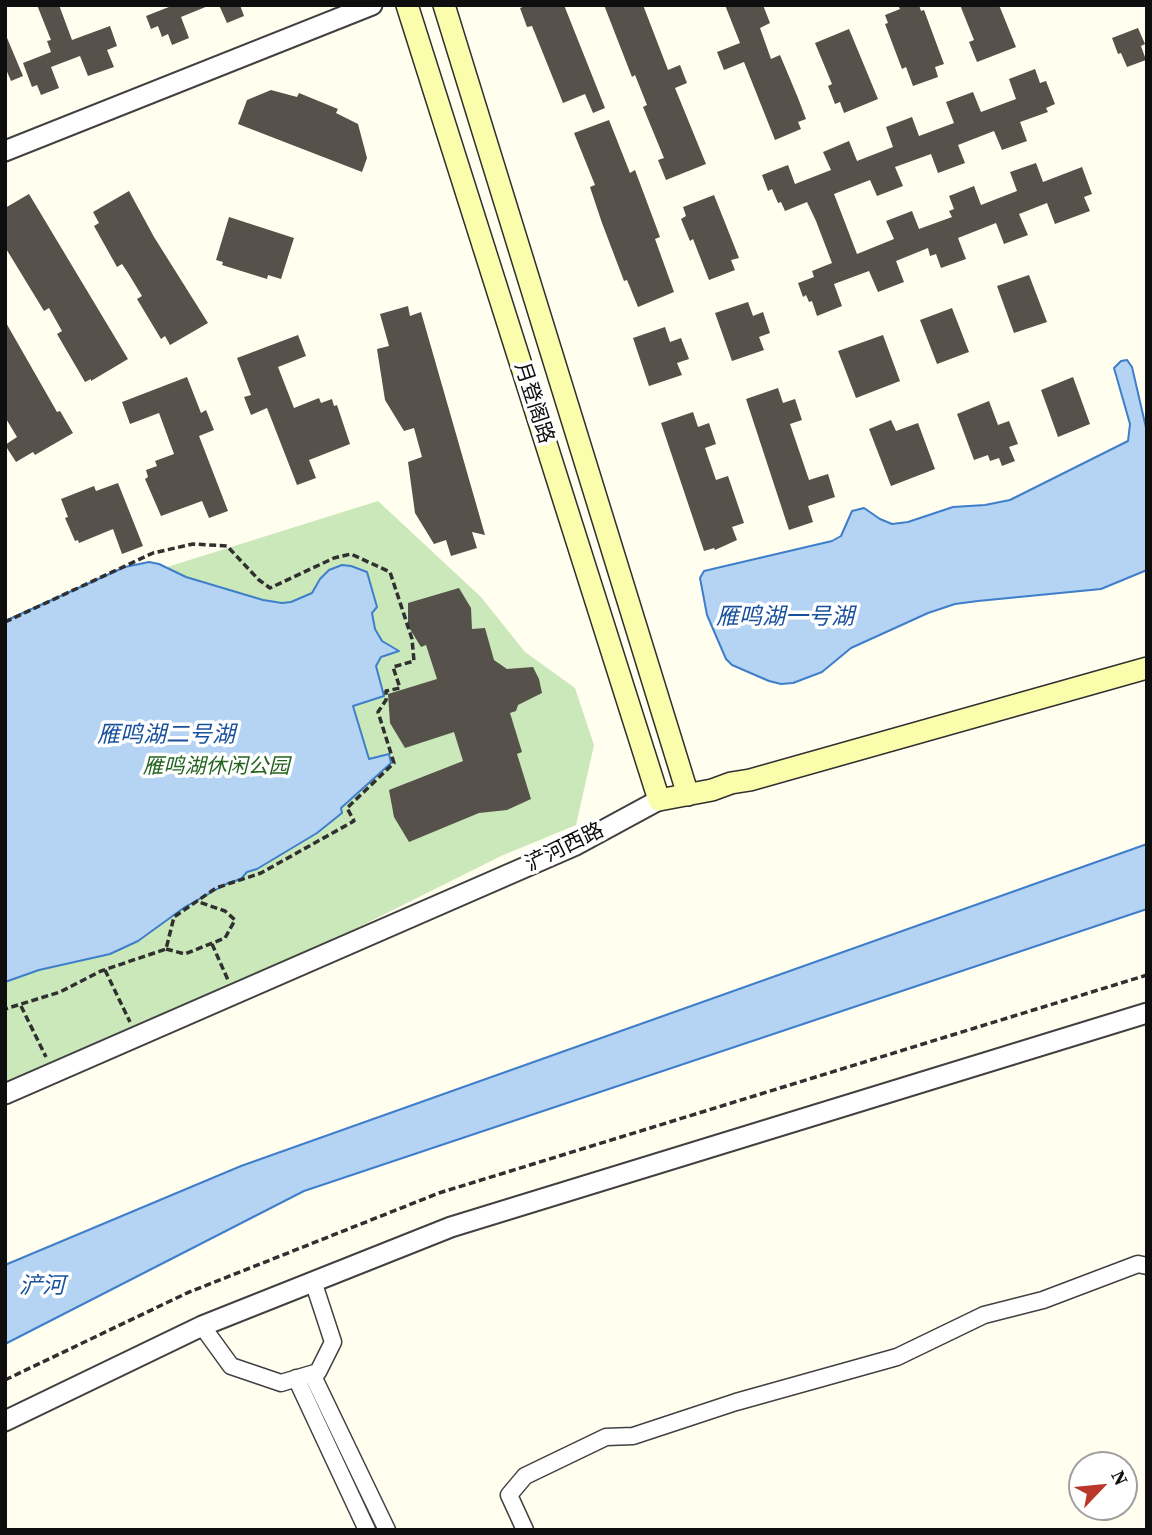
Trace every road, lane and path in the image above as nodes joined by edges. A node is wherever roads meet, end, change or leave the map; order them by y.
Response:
1 (372, 5) edge
2 (407, 5) edge
3 (444, 5) edge
4 (5, 150) edge
5 (5, 622) edge
6 (1147, 668) edge
7 (688, 795) junction
8 (659, 800) junction
9 (196, 901) junction
10 (212, 944) junction
11 (166, 949) junction
12 (105, 970) junction
13 (1147, 975) edge
14 (234, 995) junction
15 (21, 1006) junction
16 (5, 1009) edge
17 (1147, 1013) edge
18 (138, 1037) junction
19 (54, 1074) junction
20 (5, 1094) edge
21 (1147, 1266) edge
22 (313, 1280) junction
23 (202, 1326) junction
24 (304, 1376) junction
25 (5, 1380) edge
26 (5, 1421) edge
27 (368, 1530) edge
28 (387, 1530) edge
29 (525, 1530) edge

1 - 4 street
2 - 8 main road, 月登阁路
3 - 7 main road, 月登阁路
5 - 9 path
6 - 7 main road, 浐河西路
7 - 8 main road, 浐河西路
8 - 14 street, 浐河西路
9 - 10 path
9 - 11 path
10 - 11 path
10 - 14 path
11 - 12 path
12 - 15 path
12 - 18 path
13 - 25 path
14 - 18 street, 浐河西路
15 - 16 path
15 - 19 path
17 - 22 street
18 - 19 street, 浐河西路
19 - 20 street, 浐河西路
21 - 29 street
22 - 23 street
22 - 24 street
23 - 24 street
23 - 26 street
24 - 27 street
24 - 28 street

